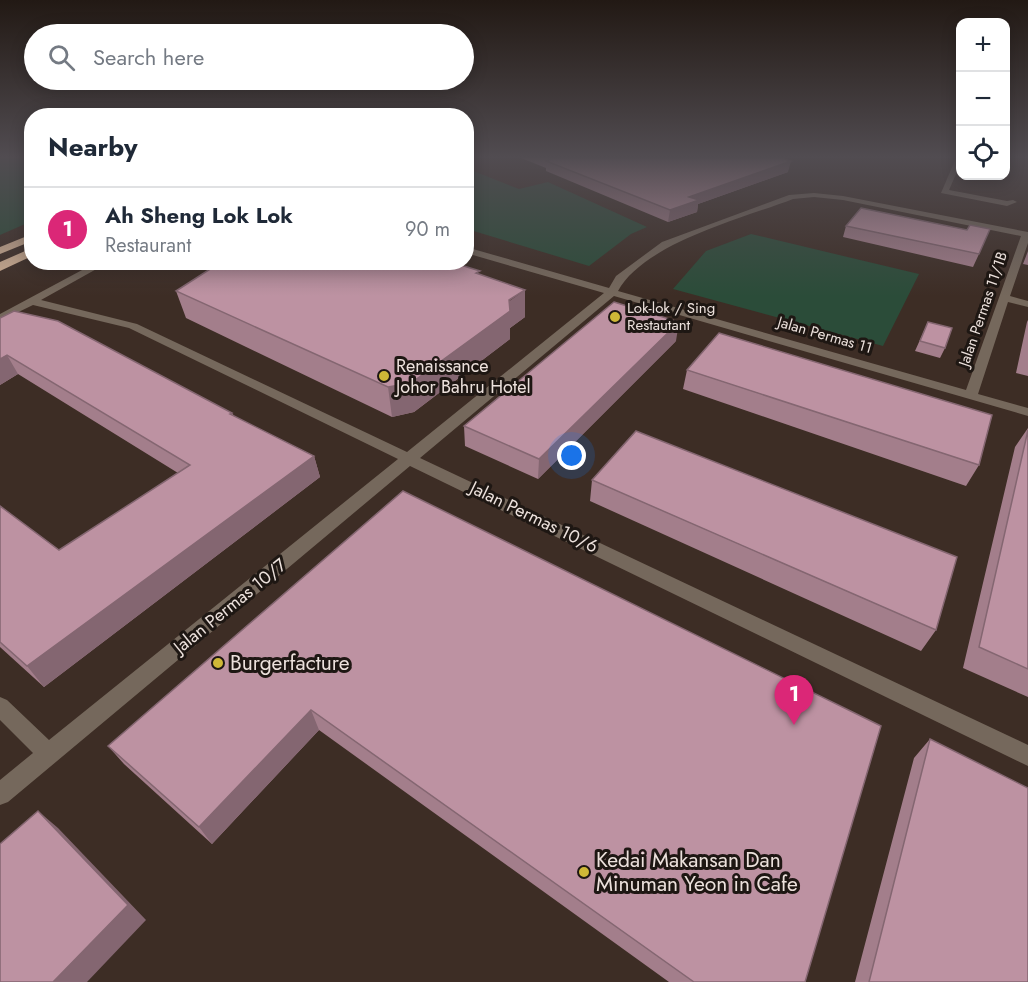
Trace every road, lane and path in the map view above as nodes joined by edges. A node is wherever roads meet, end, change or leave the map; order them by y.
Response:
1 (777, 204) edge
2 (872, 204) edge
3 (1027, 235) edge
4 (24, 240) edge
5 (0, 251) edge
6 (474, 252) edge
7 (24, 255) edge
8 (0, 267) edge
9 (90, 270) edge
10 (612, 292) junction
11 (1004, 298) junction
12 (31, 301) junction
13 (1028, 304) edge
14 (0, 318) edge
15 (971, 394) junction
16 (1028, 412) edge
17 (410, 457) junction
18 (0, 706) edge
19 (49, 754) junction
20 (1028, 756) edge
21 (0, 794) edge

1 - 10 street, Jalan Permas 10/7
2 - 3 street, Jalan Permas 10/7
3 - 11 street, Jalan Permas 11/1B
4 - 5 highway
6 - 10 street, Jalan Permas 11
7 - 8 highway
9 - 12 street
10 - 15 street, Jalan Permas 11
10 - 17 street, Jalan Permas 10/7
11 - 13 street
11 - 15 street, Jalan Permas 11/1B
12 - 14 street
12 - 17 street, Jalan Permas 10/6
15 - 16 street, Jalan Permas 11
17 - 19 street, Jalan Permas 10/7
17 - 20 street, Jalan Permas 10/6
18 - 19 street
19 - 21 street, Jalan Permas 10/7

